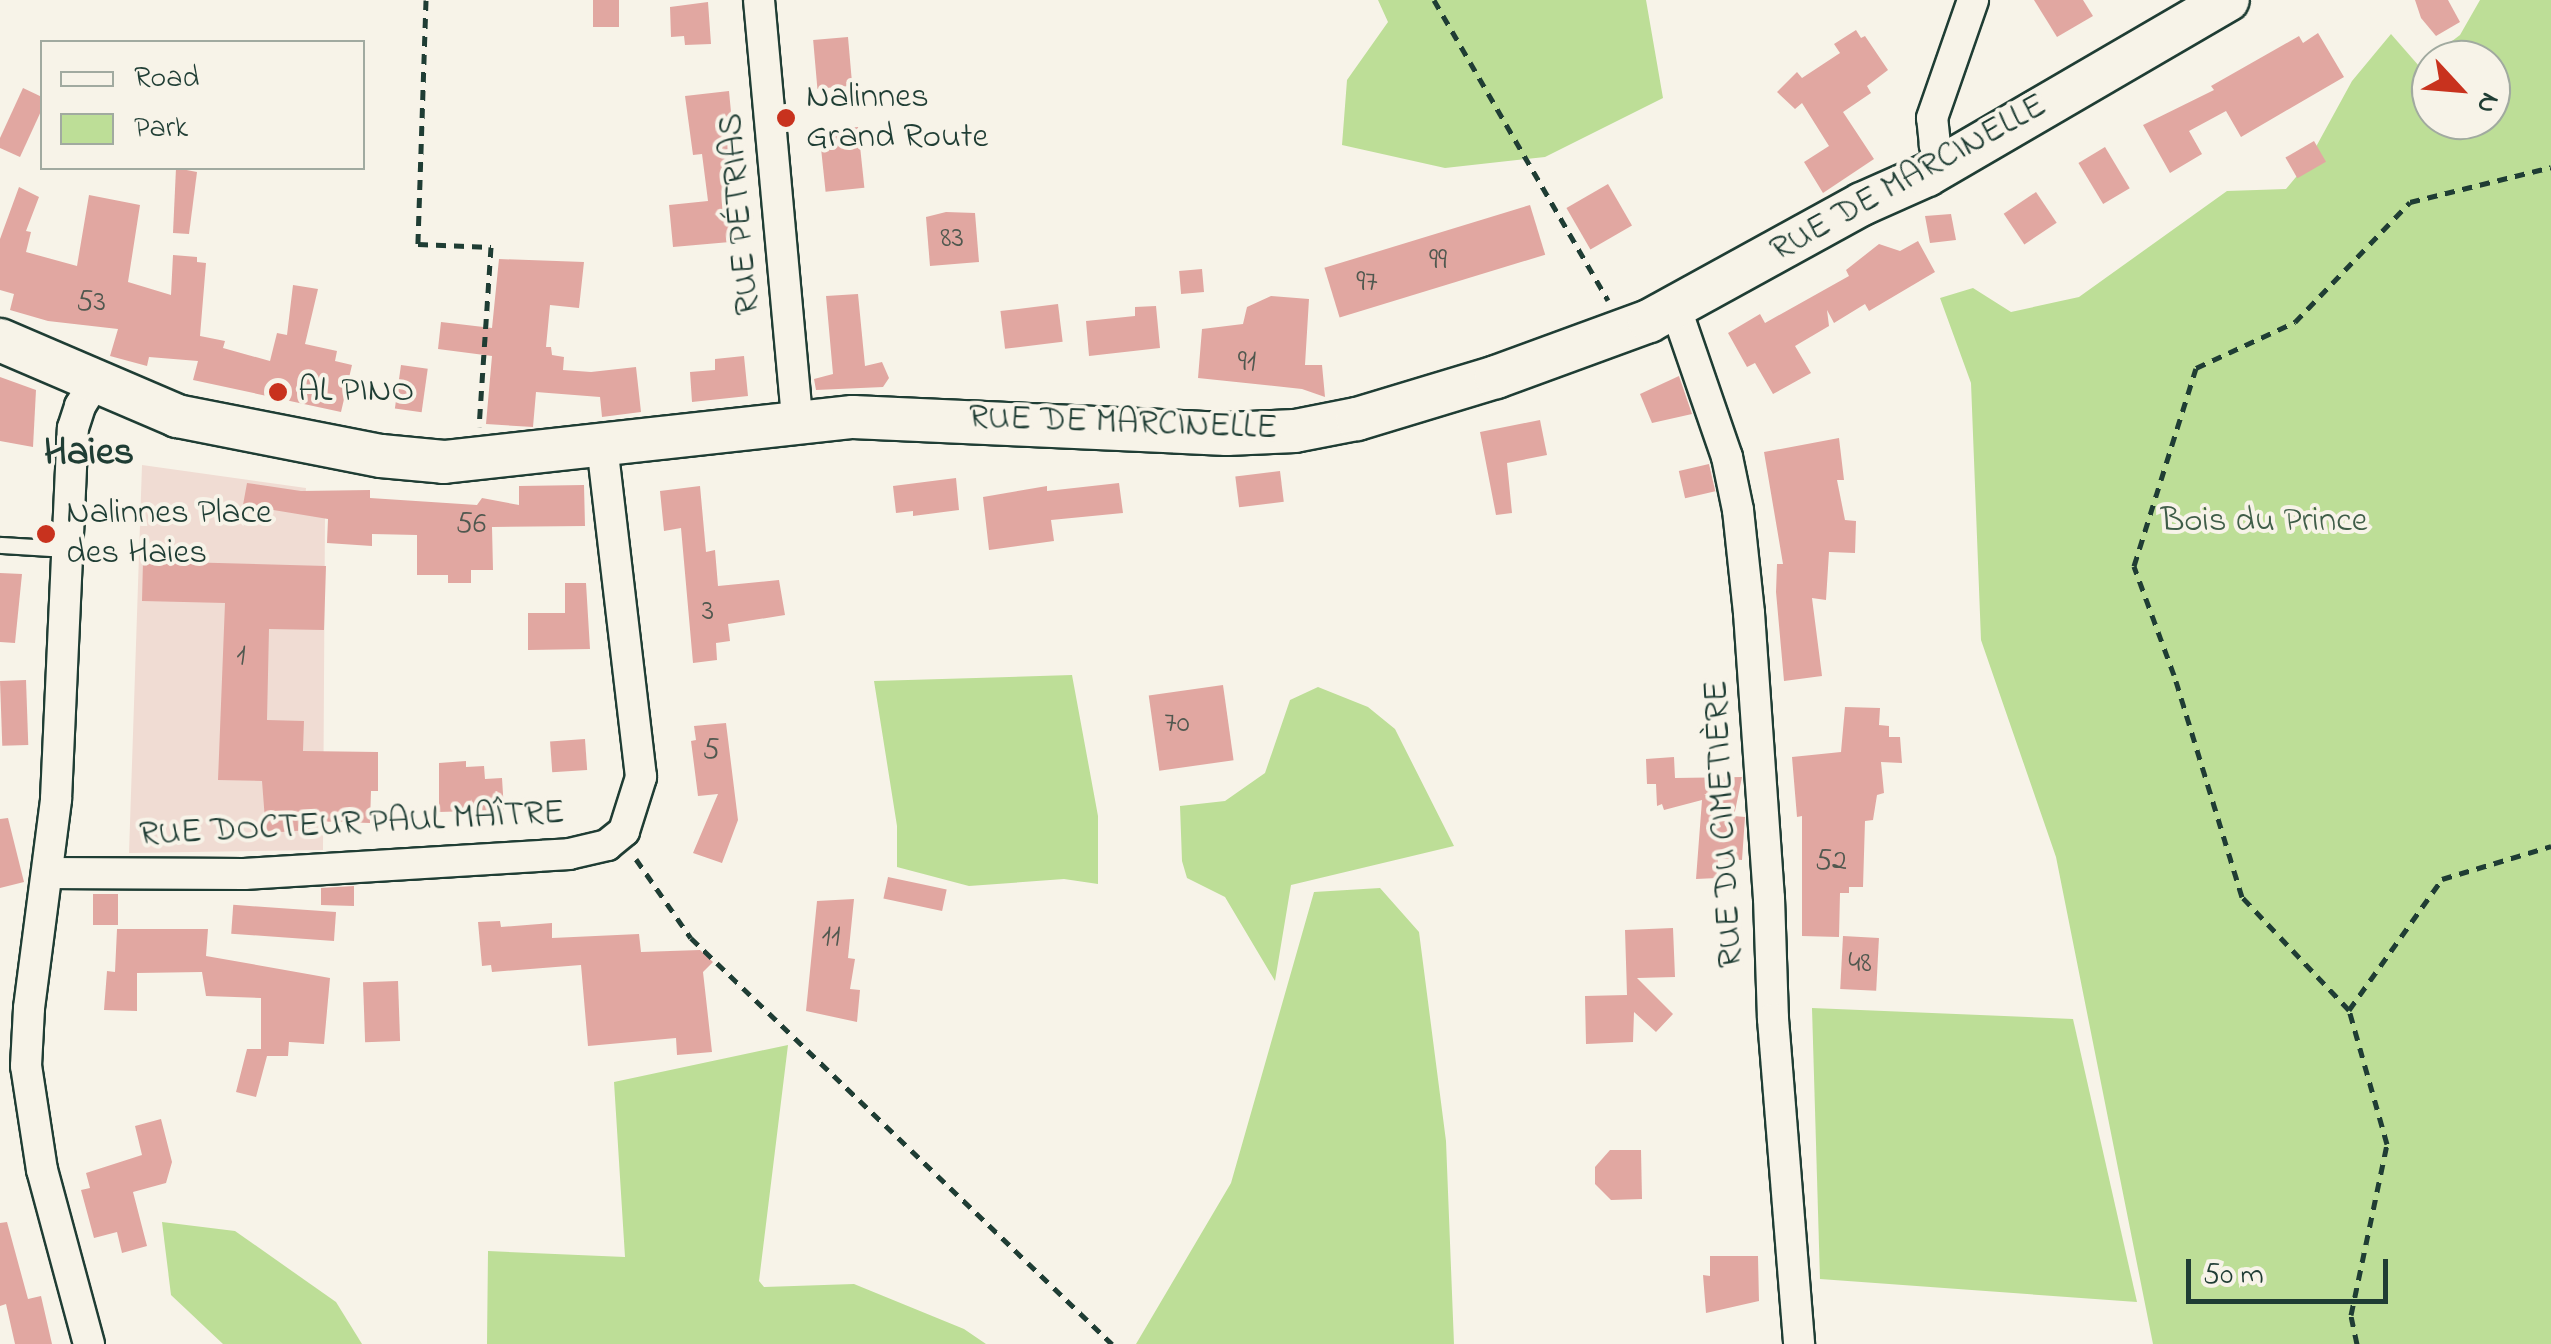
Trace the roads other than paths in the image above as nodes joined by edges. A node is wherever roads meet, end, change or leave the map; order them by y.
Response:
1 (758, 0) edge
2 (1973, 0) edge
3 (2228, 0) edge
4 (1946, 163) junction
5 (1676, 309) junction
6 (0, 340) edge
7 (96, 380) junction
8 (796, 420) junction
9 (602, 445) junction
10 (0, 545) edge
11 (67, 550) junction
12 (47, 873) junction
13 (89, 1344) edge
14 (1799, 1344) edge

1 - 8 street, RUE PÉTRIAS
2 - 4 street
3 - 4 street, RUE DE MARCINELLE
4 - 5 street, RUE DE MARCINELLE
5 - 8 street, RUE DE MARCINELLE
5 - 14 street, RUE DU CIMETIÈRE
6 - 7 street, RUE DE MARCINELLE
7 - 9 street, RUE DE MARCINELLE
7 - 11 street
8 - 9 street, RUE DE MARCINELLE
9 - 12 street, RUE DOCTEUR PAUL MAÎTRE
10 - 11 lane
11 - 12 street
12 - 13 street

